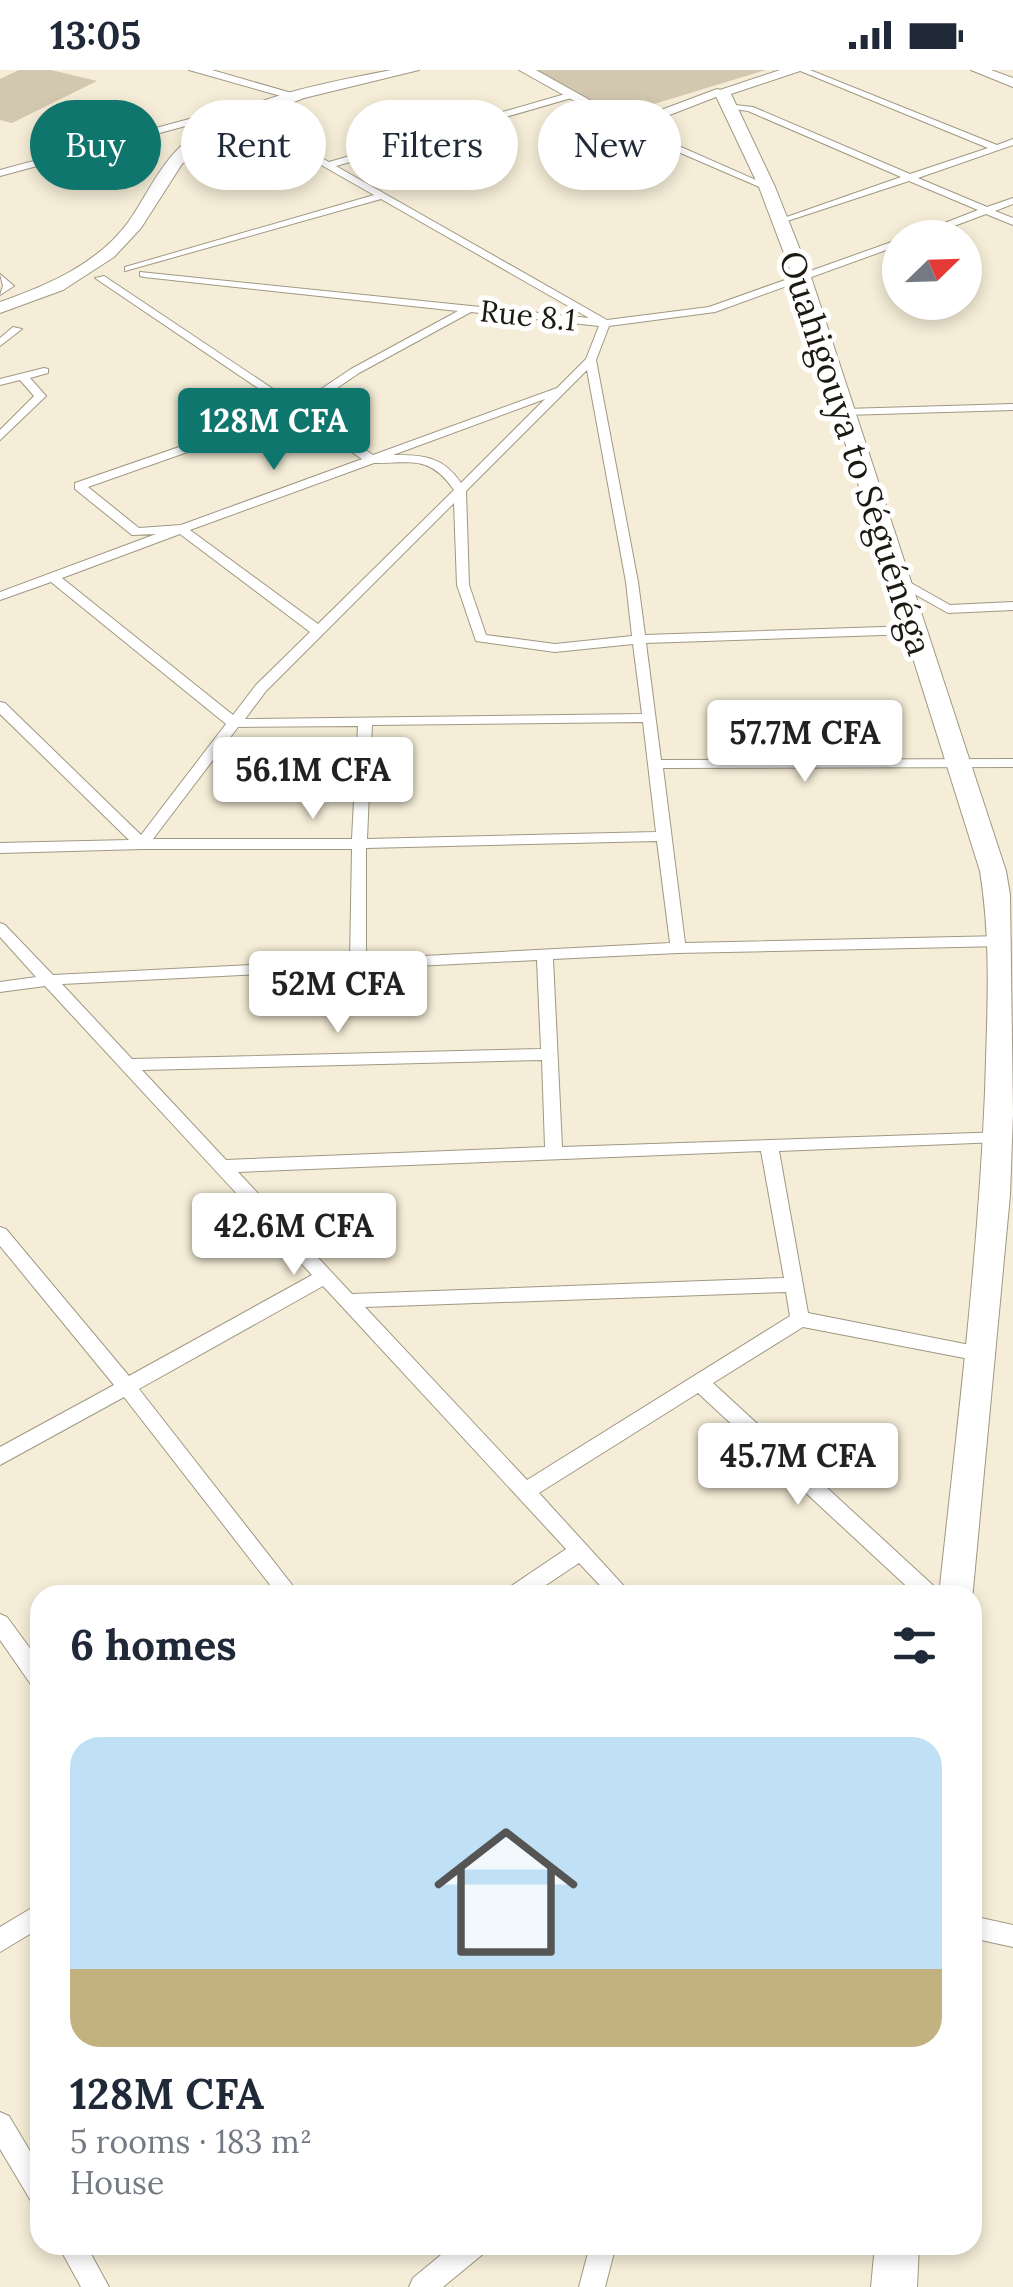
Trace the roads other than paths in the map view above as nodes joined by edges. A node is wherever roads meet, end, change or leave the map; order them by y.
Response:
1 (196, 70) edge
2 (412, 70) edge
3 (526, 70) edge
4 (799, 70) edge
5 (978, 70) edge
6 (1013, 83) edge
7 (258, 86) junction
8 (295, 96) junction
9 (572, 96) junction
10 (725, 99) junction
11 (262, 100) edge
12 (284, 100) edge
13 (579, 100) edge
14 (681, 112) edge
15 (181, 124) edge
16 (1013, 142) edge
17 (996, 148) junction
18 (681, 149) edge
19 (1013, 155) edge
20 (181, 156) edge
21 (326, 166) edge
22 (326, 167) edge
23 (0, 174) edge
24 (909, 177) junction
25 (767, 186) junction
26 (378, 196) junction
27 (1013, 201) edge
28 (987, 210) junction
29 (960, 220) edge
30 (781, 222) junction
31 (1013, 222) edge
32 (882, 248) edge
33 (102, 259) junction
34 (129, 269) junction
35 (144, 274) junction
36 (802, 276) junction
37 (0, 277) edge
38 (100, 278) junction
39 (68, 280) junction
40 (0, 292) edge
41 (0, 308) edge
42 (468, 308) junction
43 (605, 323) junction
44 (17, 329) dead end
45 (0, 342) edge
46 (591, 360) junction
47 (44, 371) dead end
48 (22, 376) junction
49 (0, 382) edge
50 (562, 389) junction
51 (1013, 407) edge
52 (297, 410) junction
53 (845, 412) junction
54 (0, 437) edge
55 (371, 459) junction
56 (460, 490) junction
57 (180, 529) junction
58 (53, 576) junction
59 (897, 579) junction
60 (0, 596) edge
61 (1013, 606) edge
62 (912, 630) junction
63 (318, 631) junction
64 (639, 639) junction
65 (0, 706) edge
66 (648, 718) junction
67 (365, 722) junction
68 (234, 724) junction
69 (956, 763) junction
70 (1013, 763) edge
71 (654, 764) junction
72 (664, 836) junction
73 (142, 844) junction
74 (358, 844) junction
75 (0, 848) edge
76 (0, 928) edge
77 (1003, 941) junction
78 (678, 948) junction
79 (545, 955) junction
80 (358, 964) junction
81 (48, 980) junction
82 (0, 987) edge
83 (549, 1054) junction
84 (128, 1065) junction
85 (999, 1136) junction
86 (769, 1145) junction
87 (554, 1152) junction
88 (222, 1166) junction
89 (0, 1234) edge
90 (325, 1276) junction
91 (792, 1285) junction
92 (348, 1301) junction
93 (800, 1319) junction
94 (980, 1354) junction
95 (700, 1383) junction
96 (127, 1387) junction
97 (0, 1456) edge
98 (526, 1491) junction
99 (581, 1550) junction
100 (282, 1585) edge
101 (529, 1585) edge
102 (613, 1585) edge
103 (919, 1585) edge
104 (958, 1585) edge
105 (0, 1623) edge
106 (30, 1665) edge
107 (30, 1921) edge
108 (982, 1929) edge
109 (1013, 1936) edge
110 (0, 1941) edge
111 (0, 2125) edge
112 (30, 2175) edge
113 (77, 2255) edge
114 (453, 2255) edge
115 (600, 2255) edge
116 (896, 2255) edge
117 (96, 2287) edge
118 (422, 2287) edge
119 (592, 2287) edge
120 (894, 2287) edge

1 - 7 main road
2 - 8 main road
3 - 9 main road
4 - 10 main road
4 - 17 street
5 - 6 main road
7 - 8 main road
7 - 11 main road
8 - 12 main road
9 - 13 main road
9 - 21 street
10 - 14 main road
10 - 24 street
10 - 25 main road, Ouahigouya to Séguénéga
15 - 23 street
16 - 17 street
17 - 19 street
17 - 24 street
18 - 25 street
20 - 33 main road
22 - 26 street
24 - 28 street
24 - 30 street
25 - 30 main road, Ouahigouya to Séguénéga
26 - 34 street
26 - 43 street
27 - 28 street
28 - 29 street
28 - 31 street
30 - 36 main road, Ouahigouya to Séguénéga
32 - 36 street, Rue 8.1
33 - 34 street, Rue 8.1
33 - 39 main road
34 - 35 street, Rue 8.1
35 - 38 street, Rue 8.1
35 - 42 street, Rue 8.1
36 - 43 street, Rue 8.1
36 - 53 main road, Ouahigouya to Séguénéga
37 - 40 street
38 - 39 street, Rue 8.1
38 - 52 street
39 - 41 main road
42 - 43 street, Rue 8.1
42 - 52 street
43 - 46 street
44 - 45 street
46 - 50 street
46 - 64 street
47 - 48 street
48 - 49 street
48 - 54 street
50 - 55 street
50 - 56 street
51 - 53 street
52 - 55 street
52 - 57 street
53 - 59 main road, Ouahigouya to Séguénéga
55 - 56 street
55 - 57 street
56 - 63 street
56 - 64 street
57 - 58 street
57 - 63 street
58 - 60 street
58 - 68 street
59 - 61 street
59 - 62 main road, Ouahigouya to Séguénéga
62 - 64 street
62 - 69 main road, Ouahigouya to Séguénéga
63 - 68 street
64 - 66 street
65 - 73 street
66 - 67 street
66 - 71 street
67 - 68 street
67 - 74 street
68 - 73 street
69 - 70 street
69 - 71 street
69 - 77 main road, Ouahigouya to Séguénéga
71 - 72 street
72 - 74 street
72 - 78 street
73 - 74 street
73 - 75 street
74 - 80 street
76 - 81 street
77 - 78 street
77 - 85 main road, Ouahigouya to Séguénéga
78 - 79 street
79 - 80 street
79 - 83 street
80 - 81 street
81 - 82 street
81 - 84 street
83 - 84 street
83 - 87 street
84 - 88 street
85 - 86 street
85 - 94 main road, Ouahigouya to Séguénéga
86 - 87 street
86 - 91 street
87 - 88 street
88 - 90 street
89 - 96 street
90 - 92 street
90 - 96 street
91 - 92 street
91 - 93 street
92 - 98 street
93 - 94 street
93 - 95 street
94 - 104 main road, Ouahigouya to Séguénéga
95 - 98 street
95 - 103 street
96 - 97 street
96 - 100 street
98 - 99 street
99 - 101 street
99 - 102 street
105 - 106 street
107 - 110 street
108 - 109 street
111 - 112 street
113 - 117 street
114 - 118 street
115 - 119 street
116 - 120 main road

